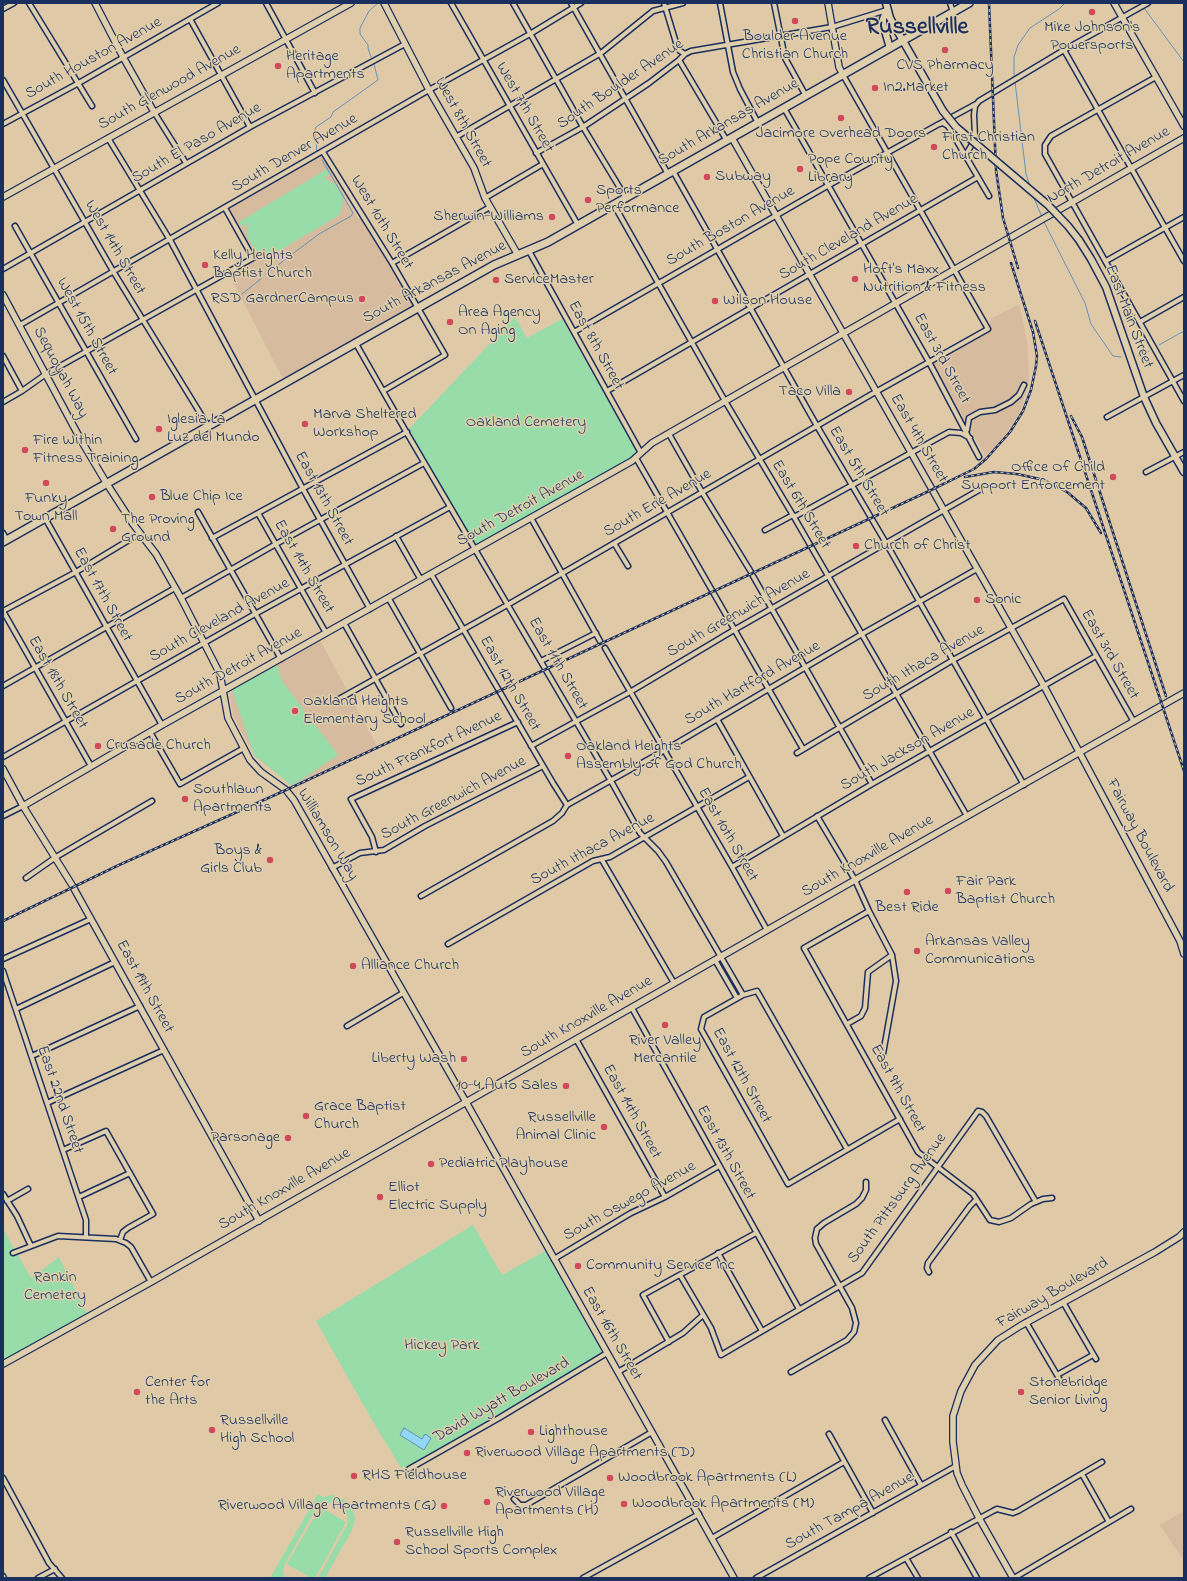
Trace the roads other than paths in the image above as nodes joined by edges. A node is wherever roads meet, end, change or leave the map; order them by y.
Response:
1 (14, 3) edge
2 (28, 3) edge
3 (95, 3) edge
4 (218, 3) edge
5 (266, 3) edge
6 (351, 3) edge
7 (384, 3) edge
8 (451, 3) edge
9 (513, 3) edge
10 (572, 3) edge
11 (581, 3) edge
12 (683, 3) edge
13 (720, 3) edge
14 (774, 3) edge
15 (828, 3) edge
16 (886, 3) edge
17 (950, 3) edge
18 (969, 3) edge
19 (1114, 3) edge
20 (1148, 4) edge
21 (665, 5) edge
22 (574, 8) junction
23 (3, 9) edge
24 (887, 10) junction
25 (953, 12) junction
26 (1122, 18) junction
27 (190, 20) junction
28 (832, 27) junction
29 (530, 34) junction
30 (780, 36) junction
31 (285, 40) junction
32 (902, 41) junction
33 (405, 44) junction
34 (727, 44) junction
35 (890, 48) junction
36 (1064, 50) junction
37 (601, 54) junction
38 (685, 54) junction
39 (123, 57) junction
40 (483, 60) junction
41 (680, 60) junction
42 (221, 74) junction
43 (843, 75) junction
44 (1156, 77) junction
45 (3, 80) edge
46 (557, 80) junction
47 (77, 84) junction
48 (429, 90) junction
49 (315, 93) junction
50 (806, 96) junction
51 (626, 98) junction
52 (976, 104) junction
53 (92, 106) dead end
54 (510, 107) junction
55 (784, 108) junction
56 (1098, 109) junction
57 (154, 112) junction
58 (22, 113) junction
59 (758, 123) junction
60 (3, 124) edge
61 (941, 124) junction
62 (1184, 126) edge
63 (250, 127) junction
64 (583, 127) junction
65 (456, 137) junction
66 (108, 138) junction
67 (1184, 138) edge
68 (729, 139) junction
69 (323, 152) junction
70 (887, 152) junction
71 (536, 153) junction
72 (965, 156) junction
73 (186, 163) junction
74 (542, 164) junction
75 (1131, 168) junction
76 (54, 169) junction
77 (671, 173) junction
78 (978, 177) junction
79 (828, 185) junction
80 (141, 190) junction
81 (989, 196) dead end
82 (3, 197) edge
83 (485, 198) junction
84 (626, 198) junction
85 (1072, 202) junction
86 (614, 205) junction
87 (490, 207) junction
88 (225, 208) junction
89 (920, 211) junction
90 (776, 216) junction
91 (1047, 216) joint
92 (1184, 217) edge
93 (86, 222) junction
94 (578, 225) junction
95 (15, 226) dead end
96 (1165, 228) junction
97 (170, 240) junction
98 (862, 245) junction
99 (716, 249) junction
100 (529, 251) junction
101 (30, 253) junction
102 (518, 255) junction
103 (1106, 261) junction
104 (1184, 261) edge
105 (392, 262) junction
106 (3, 269) edge
107 (954, 270) junction
108 (113, 271) junction
109 (809, 275) junction
110 (658, 284) junction
111 (197, 290) junction
112 (3, 295) edge
113 (1184, 297) edge
114 (59, 303) junction
115 (896, 303) junction
116 (418, 308) junction
117 (750, 308) junction
118 (143, 320) junction
119 (1140, 322) junction
120 (20, 326) junction
121 (574, 332) junction
122 (842, 333) junction
123 (355, 342) junction
124 (691, 342) junction
125 (86, 352) junction
126 (3, 356) edge
127 (929, 362) junction
128 (784, 367) junction
129 (46, 374) junction
130 (1184, 375) edge
131 (1172, 382) junction
132 (1024, 385) dead end
133 (22, 391) junction
134 (383, 391) junction
135 (607, 391) junction
136 (876, 392) junction
137 (1144, 397) junction
138 (256, 400) junction
139 (725, 401) junction
140 (1184, 401) edge
141 (3, 402) edge
142 (1107, 417) dead end
143 (208, 426) junction
144 (817, 426) junction
145 (966, 430) junction
146 (407, 432) junction
147 (669, 434) junction
148 (971, 438) junction
149 (136, 439) dead end
150 (910, 452) junction
151 (1184, 452) edge
152 (641, 453) junction
153 (979, 457) dead end
154 (636, 458) junction
155 (1176, 458) junction
156 (759, 460) junction
157 (424, 463) junction
158 (1146, 472) dead end
159 (1184, 472) edge
160 (107, 484) junction
161 (852, 486) junction
162 (303, 489) junction
163 (979, 490) dead end
164 (702, 492) junction
165 (450, 507) junction
166 (944, 510) junction
167 (198, 512) dead end
168 (666, 512) junction
169 (258, 513) junction
170 (793, 516) junction
171 (45, 518) junction
172 (530, 518) junction
173 (321, 520) junction
174 (765, 530) dead end
175 (140, 534) junction
176 (396, 536) junction
177 (4, 538) edge
178 (212, 538) junction
179 (614, 543) junction
180 (886, 543) junction
181 (276, 544) junction
182 (476, 550) junction
183 (346, 565) junction
184 (628, 566) dead end
185 (977, 569) junction
186 (230, 570) junction
187 (76, 572) junction
188 (562, 573) junction
189 (431, 574) junction
190 (829, 577) junction
191 (421, 580) junction
192 (175, 588) junction
193 (301, 589) junction
194 (181, 598) junction
195 (389, 598) junction
196 (1064, 599) joint
197 (920, 602) junction
198 (509, 604) junction
199 (370, 608) junction
200 (772, 609) junction
201 (3, 611) edge
202 (256, 614) junction
203 (344, 623) junction
204 (106, 627) junction
205 (1011, 629) junction
206 (464, 630) junction
207 (734, 630) junction
208 (326, 633) junction
209 (596, 633) junction
210 (862, 634) junction
211 (600, 641) dead end
212 (205, 644) junction
213 (605, 648) dead end
214 (420, 654) junction
215 (1096, 656) junction
216 (281, 659) junction
217 (953, 660) junction
218 (541, 661) junction
219 (35, 668) junction
220 (805, 668) junction
221 (376, 679) junction
222 (137, 681) junction
223 (3, 686) edge
224 (1044, 686) junction
225 (769, 689) junction
226 (224, 691) junction
227 (630, 692) junction
228 (896, 693) junction
229 (1184, 693) edge
230 (339, 699) dead end
231 (450, 708) dead end
232 (717, 719) junction
233 (985, 719) junction
234 (576, 721) junction
235 (66, 722) junction
236 (518, 722) junction
237 (1134, 722) junction
238 (401, 724) dead end
239 (162, 725) junction
240 (839, 727) junction
241 (150, 732) junction
242 (531, 746) junction
243 (244, 748) junction
244 (803, 749) junction
245 (665, 750) junction
246 (929, 751) junction
247 (797, 753) dead end
248 (1080, 753) junction
249 (3, 757) edge
250 (91, 766) junction
251 (543, 766) junction
252 (3, 769) edge
253 (749, 778) junction
254 (612, 780) junction
255 (872, 784) junction
256 (1024, 785) junction
257 (152, 801) dead end
258 (567, 805) junction
259 (23, 806) junction
260 (698, 808) junction
261 (3, 816) edge
262 (817, 816) junction
263 (967, 816) junction
264 (783, 836) junction
265 (644, 838) junction
266 (376, 852) junction
267 (56, 857) junction
268 (602, 860) junction
269 (732, 867) junction
270 (332, 868) junction
271 (26, 878) dead end
272 (855, 880) junction
273 (421, 896) dead end
274 (868, 911) junction
275 (91, 919) junction
276 (767, 930) junction
277 (448, 944) dead end
278 (1184, 954) edge
279 (892, 955) junction
280 (718, 958) junction
281 (3, 959) edge
282 (116, 962) junction
283 (3, 971) edge
284 (674, 983) junction
285 (403, 993) junction
286 (743, 995) junction
287 (737, 998) junction
288 (140, 1006) junction
289 (16, 1008) junction
290 (632, 1008) junction
291 (847, 1024) junction
292 (347, 1026) dead end
293 (576, 1039) junction
294 (164, 1050) junction
295 (883, 1054) dead end
296 (32, 1056) junction
297 (466, 1102) junction
298 (47, 1103) junction
299 (900, 1119) junction
300 (847, 1149) junction
301 (64, 1150) junction
302 (719, 1166) junction
303 (938, 1167) junction
304 (130, 1173) junction
305 (866, 1182) dead end
306 (28, 1189) dead end
307 (3, 1194) edge
308 (79, 1197) junction
309 (665, 1197) junction
310 (1052, 1198) dead end
311 (976, 1200) junction
312 (8, 1201) junction
313 (1036, 1202) junction
314 (259, 1221) junction
315 (756, 1232) junction
316 (1184, 1232) edge
317 (86, 1237) junction
318 (120, 1240) junction
319 (31, 1246) junction
320 (13, 1253) dead end
321 (718, 1253) junction
322 (554, 1259) junction
323 (929, 1272) dead end
324 (680, 1275) junction
325 (151, 1282) junction
326 (839, 1286) junction
327 (1063, 1302) junction
328 (799, 1309) junction
329 (703, 1316) junction
330 (1026, 1322) junction
331 (762, 1331) junction
332 (669, 1342) junction
333 (607, 1353) junction
334 (3, 1364) edge
335 (618, 1372) junction
336 (792, 1372) dead end
337 (1057, 1375) junction
338 (1060, 1380) dead end
339 (885, 1420) dead end
340 (652, 1432) junction
341 (829, 1434) dead end
342 (844, 1462) junction
343 (1102, 1462) dead end
344 (956, 1466) junction
345 (409, 1469) dead end
346 (1082, 1474) junction
347 (3, 1478) edge
348 (921, 1485) junction
349 (514, 1499) dead end
350 (1130, 1509) dead end
351 (873, 1513) junction
352 (698, 1514) junction
353 (978, 1518) junction
354 (1109, 1522) junction
355 (951, 1532) junction
356 (712, 1538) junction
357 (906, 1558) junction
358 (54, 1569) junction
359 (38, 1578) edge
360 (62, 1578) edge
361 (584, 1578) edge
362 (734, 1578) edge
363 (756, 1578) edge
364 (869, 1578) edge
365 (918, 1578) edge
366 (976, 1578) edge
367 (1014, 1578) edge

1 - 23 street
2 - 47 street
3 - 39 street
4 - 27 street, South Houston Avenue
5 - 31 street
6 - 31 street, South Glenwood Avenue
7 - 33 street, West 8th Street
8 - 40 street, West 7th Street
9 - 29 street
10 - 22 street, East 5th Street
11 - 22 street, South Denver Avenue
12 - 21 street
13 - 34 street
14 - 30 street
15 - 28 street
16 - 24 main road
17 - 25 street
18 - 25 highway, South Arkansas Avenue
19 - 26 street
20 - 26 street, South Boston Avenue
21 - 37 street
21 - 38 street
22 - 29 street, South Denver Avenue
22 - 37 street, East 5th Street
24 - 28 street, South Boulder Avenue
24 - 32 main road, East Main Street
24 - 35 main road
25 - 32 highway, South Arkansas Avenue
26 - 36 street, South Boston Avenue
26 - 44 street
27 - 39 street, South Houston Avenue
27 - 42 street
28 - 30 street, South Boulder Avenue
28 - 43 street
29 - 40 street, South Denver Avenue
29 - 46 street
30 - 34 street, South Boulder Avenue
30 - 50 street
31 - 42 street, South Glenwood Avenue
31 - 49 street
32 - 35 highway, South Arkansas Avenue
32 - 137 main road, East Main Street, bridge
33 - 48 street, West 8th Street
33 - 49 street, South El Paso Avenue
34 - 38 street, South Boulder Avenue
34 - 59 street
35 - 43 highway, South Arkansas Avenue
36 - 52 street, South Boston Avenue
36 - 56 street
37 - 46 street
37 - 51 street, East 5th Street
38 - 41 street, South Boulder Avenue
39 - 47 street, South Houston Avenue
39 - 57 street
40 - 48 street, South Denver Avenue
40 - 54 street, West 7th Street
41 - 51 street, South Boulder Avenue
41 - 68 street
42 - 57 street, South Glenwood Avenue
42 - 63 street
43 - 50 highway, South Arkansas Avenue
43 - 70 street
44 - 56 street
44 - 62 street
45 - 58 street, West 14th Street
46 - 54 street
46 - 64 street
47 - 53 street
47 - 58 street, South Houston Avenue
48 - 65 street, West 8th Street
48 - 69 street, South Denver Avenue
49 - 63 street, South El Paso Avenue
50 - 55 highway, South Arkansas Avenue
51 - 64 street, South Boulder Avenue
51 - 77 street, East 5th Street
52 - 61 street, South Boston Avenue
52 - 72 street
54 - 65 street
54 - 71 street, West 7th Street
55 - 59 highway, South Arkansas Avenue
55 - 79 street, East 3rd Street
56 - 75 street
56 - 85 street
57 - 66 street, South Glenwood Avenue
57 - 73 street
58 - 60 street, South Houston Avenue
58 - 76 street, West 14th Street
59 - 68 highway, South Arkansas Avenue
61 - 70 street, South Boston Avenue
61 - 72 street
63 - 73 street, South El Paso Avenue
64 - 71 street, South Boulder Avenue
64 - 84 street
65 - 83 street, West 8th Street
66 - 76 street, South Glenwood Avenue
66 - 80 street, East 13th Street
67 - 75 street, North Detroit Avenue
68 - 77 highway, South Arkansas Avenue
68 - 90 street, East 4th Street
69 - 88 street, South Denver Avenue
69 - 105 street, West 10th Street
70 - 79 street, South Boston Avenue
70 - 89 street
71 - 74 street, West 7th Street
72 - 78 street
73 - 80 street, South El Paso Avenue
74 - 83 street
74 - 94 street, West 7th Street
75 - 85 street, North Detroit Avenue
75 - 96 street
76 - 82 street, South Glenwood Avenue
76 - 93 street, West 14th Street
77 - 84 highway, South Arkansas Avenue
77 - 99 street, East 5th Street
78 - 81 street
78 - 89 street, South Cleveland Avenue
79 - 90 street, South Boston Avenue
79 - 98 street, East 3rd Street
80 - 93 street, South El Paso Avenue
80 - 97 street, East 13th Street
83 - 87 street, West 8th Street
84 - 86 highway, South Arkansas Avenue
85 - 91 street, North Detroit Avenue
85 - 103 street
86 - 94 highway, South Arkansas Avenue
86 - 110 street, East 6th Street
87 - 102 street, West 8th Street
87 - 105 street
88 - 97 street, South Denver Avenue
88 - 111 street
89 - 98 street, South Cleveland Avenue
89 - 107 street
90 - 99 street, South Boston Avenue
90 - 109 street, East 4th Street
91 - 107 street, South Detroit Avenue
92 - 96 street
93 - 101 street, South El Paso Avenue
93 - 108 street, West 14th Street
94 - 100 highway, South Arkansas Avenue
95 - 101 street, West 15th Street
96 - 103 street
96 - 104 street
97 - 108 street, South Denver Avenue
97 - 111 street, East 13th Street
98 - 109 street, South Cleveland Avenue
98 - 115 street, East 3rd Street
99 - 110 street, South Boston Avenue
99 - 117 street, East 5th Street
100 - 102 highway, South Arkansas Avenue
100 - 121 street, East 8th Street
101 - 106 street, South El Paso Avenue
101 - 114 street, West 15th Street
102 - 116 highway, South Arkansas Avenue
103 - 119 street
105 - 116 street, West 10th Street
107 - 115 street, South Detroit Avenue
107 - 127 street, South Erie Avenue
108 - 114 street, South Denver Avenue
108 - 118 street, West 14th Street
109 - 117 street, South Cleveland Avenue
109 - 122 street, East 4th Street
110 - 121 street, South Boston Avenue
110 - 124 street, East 6th Street
111 - 118 street
111 - 138 street, East 13th Street
112 - 120 street, Sequoyah Way
113 - 119 street
114 - 120 street, South Denver Avenue
114 - 125 street, West 15th Street
115 - 122 street, South Detroit Avenue
115 - 127 street, East 3rd Street
116 - 123 highway, South Arkansas Avenue
116 - 134 street
117 - 124 street, South Cleveland Avenue
117 - 128 street, East 5th Street
118 - 125 street
118 - 143 street, West 14th Street
119 - 131 street
120 - 129 street, Sequoyah Way
121 - 135 street, East 8th Street
122 - 128 street, South Detroit Avenue
122 - 136 street, East 4th Street
123 - 134 street, East 11th Street
123 - 138 highway, South Arkansas Avenue
124 - 135 street, South Cleveland Avenue
124 - 139 street, East 6th Street
125 - 129 street
125 - 149 street, West 15th Street
126 - 133 street
127 - 136 street, South Erie Avenue
127 - 145 street, East 3rd Street
128 - 139 street, South Detroit Avenue
128 - 144 street, East 5th Street
129 - 133 street
129 - 160 street, Sequoyah Way
130 - 131 street
131 - 137 street
131 - 140 street
132 - 145 street
133 - 141 street
134 - 146 street, East 11th Street
135 - 152 street, East 8th Street
136 - 144 street, South Erie Avenue
136 - 150 street, East 4th Street
137 - 142 street
137 - 155 main road, East Main Street
138 - 143 highway, South Arkansas Avenue
138 - 162 street, East 13th Street
139 - 147 street, South Detroit Avenue
139 - 156 street, East 6th Street
143 - 160 highway, South Arkansas Avenue
144 - 156 street, South Erie Avenue
144 - 161 street, East 5th Street
145 - 148 street, East 3rd Street
146 - 157 street, East 11th Street
146 - 162 street
147 - 152 street, South Detroit Avenue
147 - 164 street
148 - 150 street
148 - 153 street, East 3rd Street
150 - 161 street
150 - 166 street, East 4th Street
151 - 155 street
152 - 154 street, South Detroit Avenue
154 - 168 street
154 - 172 street, South Detroit Avenue
155 - 158 street
155 - 159 main road, East Main Street
156 - 164 street, South Erie Avenue
156 - 170 street, East 6th Street
157 - 165 street, East 11th Street
157 - 173 street
160 - 171 highway, South Arkansas Avenue
160 - 175 street, Williamson Way
161 - 170 street
161 - 180 street, East 5th Street
162 - 169 street
162 - 173 street, East 13th Street
163 - 166 street, South Greenwich Avenue
164 - 168 street, South Erie Avenue
164 - 200 street
165 - 176 street, South Cleveland Avenue
165 - 182 street, East 11th Street
166 - 180 street, South Greenwich Avenue
166 - 185 street, East 4th Street
167 - 178 street
168 - 179 street, South Erie Avenue
168 - 207 street
169 - 178 street
169 - 181 street, East 14th Street
170 - 174 street
170 - 190 street, East 6th Street
171 - 177 highway, South Arkansas Avenue
171 - 187 street, East 17th Street
172 - 182 street, South Detroit Avenue
172 - 188 street
173 - 181 street
173 - 183 street, East 13th Street
175 - 187 street
175 - 192 street, Williamson Way
176 - 183 street, South Cleveland Avenue
176 - 191 street
178 - 186 street
179 - 184 street
179 - 188 street, South Erie Avenue
180 - 190 street, South Greenwich Avenue
180 - 197 street, East 5th Street
181 - 186 street
181 - 193 street, East 14th Street
182 - 189 street, South Detroit Avenue
182 - 198 street, East 11th Street
183 - 193 street, South Cleveland Avenue
183 - 199 street, East 13th Street
185 - 197 street, South Hartford Avenue
185 - 205 street, East 4th Street
186 - 194 street
186 - 202 street
187 - 201 street
187 - 204 street, East 17th Street
188 - 198 street, South Erie Avenue
188 - 209 street
189 - 191 street, South Detroit Avenue
189 - 206 street, East 12th Street
190 - 200 street, South Greenwich Avenue
190 - 210 street, East 6th Street
191 - 195 street, South Detroit Avenue
192 - 194 street, Williamson Way
192 - 204 street
193 - 202 street, South Cleveland Avenue
193 - 208 street, East 14th Street
194 - 212 street, Williamson Way
195 - 199 street, South Detroit Avenue
195 - 214 street
196 - 205 street, South Ithaca Avenue
196 - 215 street, East 3rd Street
197 - 210 street, South Hartford Avenue
197 - 217 street, East 5th Street
198 - 206 street, South Erie Avenue
198 - 218 street, East 11th Street
199 - 203 street, South Detroit Avenue
200 - 207 street, South Greenwich Avenue
200 - 220 street
201 - 219 street, East 18th Street
202 - 212 street, South Cleveland Avenue
202 - 216 street
203 - 208 street, South Detroit Avenue
203 - 221 street, East 14th Street
204 - 219 street
204 - 222 street, East 17th Street
205 - 217 street, South Ithaca Avenue
205 - 224 street, East 4th Street
206 - 214 street, South Erie Avenue
206 - 236 street, East 12th Street
207 - 225 street
207 - 227 street, South Greenwich Avenue
208 - 216 street, South Detroit Avenue
209 - 211 street
209 - 218 street
210 - 220 street, South Hartford Avenue
210 - 228 street, East 6th Street
212 - 222 street, South Cleveland Avenue
212 - 226 street, Williamson Way
213 - 227 street, East 10th Street
214 - 221 street, South Erie Avenue
214 - 231 street
215 - 224 street, South Jackson Avenue
215 - 237 street, East 3rd Street
216 - 226 street, South Detroit Avenue
217 - 228 street, South Ithaca Avenue
217 - 233 street, East 5th Street
218 - 234 street, East 11th Street
219 - 223 street
219 - 235 street, East 18th Street
220 - 225 street, South Hartford Avenue
220 - 240 street
221 - 230 street, South Erie Avenue
221 - 238 street, East 14th Street
222 - 235 street, South Cleveland Avenue
222 - 239 street, East 17th Street
224 - 233 street, South Jackson Avenue
224 - 248 street, East 4th Street
225 - 232 street, South Hartford Avenue
225 - 244 street
226 - 239 street, South Detroit Avenue
226 - 243 street, Williamson Way
227 - 234 street, South Greenwich Avenue
227 - 245 street, East 10th Street
228 - 240 street, South Ithaca Avenue
228 - 246 street, East 6th Street
229 - 237 street, South Knoxville Avenue
232 - 245 street, South Hartford Avenue
232 - 253 street
233 - 246 street, South Jackson Avenue
233 - 256 street, East 5th Street
234 - 242 street, South Greenwich Avenue
234 - 254 street, East 11th Street
235 - 249 street, South Cleveland Avenue
235 - 250 street, East 18th Street
236 - 242 street, East 12th Street
236 - 266 street, South Frankfort Avenue
237 - 248 street, South Knoxville Avenue
239 - 241 street, South Detroit Avenue
240 - 244 street, South Ithaca Avenue
240 - 255 street
241 - 243 street
241 - 250 street, South Detroit Avenue
242 - 251 street, East 12th Street
243 - 270 street, Williamson Way
244 - 247 street, South Ithaca Avenue
245 - 254 street, South Hartford Avenue
245 - 260 street, East 10th Street
246 - 255 street, South Jackson Avenue
246 - 263 street, East 6th Street
248 - 256 street, South Knoxville Avenue
248 - 278 street, Fairway Boulevard
250 - 259 street, South Detroit Avenue
251 - 258 street, East 12th Street
251 - 266 street, South Greenwich Avenue
252 - 259 street, East 19th Street
253 - 260 street, South Ithaca Avenue
253 - 264 street
254 - 258 street, South Hartford Avenue
254 - 265 street, East 11th Street
255 - 262 street, South Jackson Avenue
256 - 263 street, South Knoxville Avenue
257 - 267 street
258 - 273 street, South Hartford Avenue
259 - 261 street, South Detroit Avenue
259 - 267 street, East 19th Street
260 - 265 street, South Ithaca Avenue
260 - 269 street, East 10th Street
262 - 264 street, South Jackson Avenue
262 - 272 street
263 - 272 street, South Knoxville Avenue
264 - 269 street, South Jackson Avenue
265 - 268 street, South Ithaca Avenue
265 - 280 street, East 11th Street
266 - 270 street, South Greenwich Avenue
267 - 271 street
267 - 275 street, East 19th Street
268 - 277 street, South Ithaca Avenue
268 - 284 street
269 - 276 street, East 10th Street
270 - 285 street, Williamson Way
272 - 274 street
272 - 276 street, South Knoxville Avenue
274 - 279 street
274 - 291 street, East 9th Street
275 - 281 street
275 - 282 street, East 19th Street
276 - 280 street, South Knoxville Avenue
279 - 291 street
279 - 295 street
280 - 284 street, South Knoxville Avenue
280 - 286 street, East 11th Street
280 - 287 street, East 11th Street
282 - 288 street, East 19th Street
282 - 289 street
283 - 289 street, East 22nd Street
284 - 290 street, South Knoxville Avenue
285 - 292 street
285 - 297 street, Williamson Way
286 - 287 street, East 12th Street
286 - 300 street
287 - 300 street, East 12th Street
288 - 294 street, East 19th Street
288 - 296 street
289 - 296 street, East 22nd Street
290 - 293 street, South Knoxville Avenue
290 - 302 street, East 13th Street
291 - 299 street, East 9th Street
293 - 297 street, South Knoxville Avenue
293 - 309 street, East 14th Street
294 - 298 street
294 - 314 street, East 19th Street
296 - 298 street, East 22nd Street
297 - 314 street, South Knoxville Avenue
297 - 322 street, East 16th Street
298 - 301 street, East 22nd Street
299 - 300 street
299 - 303 street, East 9th Street
301 - 304 street
301 - 308 street, East 22nd Street
302 - 309 street, South Oswego Avenue
302 - 315 street, East 13th Street
303 - 311 street, East 9th Street
303 - 313 street, South Pittsburg Avenue
303 - 326 street, South Pittsburg Avenue
304 - 308 street
304 - 318 street
305 - 326 street
306 - 312 street
307 - 312 street
308 - 317 street, East 22nd Street
309 - 322 street, South Oswego Avenue
310 - 313 street
311 - 313 street, East 9th Street
311 - 323 street
312 - 319 street
314 - 325 street, South Knoxville Avenue
315 - 321 street
315 - 328 street, East 13th Street
316 - 327 street, Fairway Boulevard
317 - 318 street
317 - 319 street
318 - 325 street
319 - 320 street
321 - 324 street
321 - 331 street
322 - 333 street, East 16th Street
324 - 329 street
324 - 332 street
325 - 334 street, South Knoxville Avenue
326 - 328 street, South Pittsburg Avenue
326 - 336 street
327 - 330 street, Fairway Boulevard
327 - 337 street
328 - 331 street, South Pittsburg Avenue
329 - 331 street, South Pittsburg Avenue
329 - 332 street
330 - 337 street
330 - 344 street, Fairway Boulevard
332 - 335 street
333 - 335 street, East 16th Street
333 - 345 street, David Wyatt Boulevard
335 - 340 street, East 16th Street
337 - 338 street
339 - 348 street
340 - 349 street
340 - 352 street, East 16th Street
341 - 342 street
342 - 351 street
342 - 356 street
343 - 346 street
344 - 348 street, South Tampa Avenue
344 - 353 street, Fairway Boulevard
346 - 353 street
346 - 354 street
347 - 358 street
348 - 351 street, South Tampa Avenue
350 - 354 street
351 - 363 street, South Tampa Avenue
352 - 356 street, East 16th Street
352 - 361 street
353 - 355 street
353 - 367 street, Fairway Boulevard
354 - 367 street
355 - 357 street
355 - 366 street
356 - 362 street, East 16th Street
357 - 364 street
357 - 365 street
358 - 359 street
358 - 360 street

